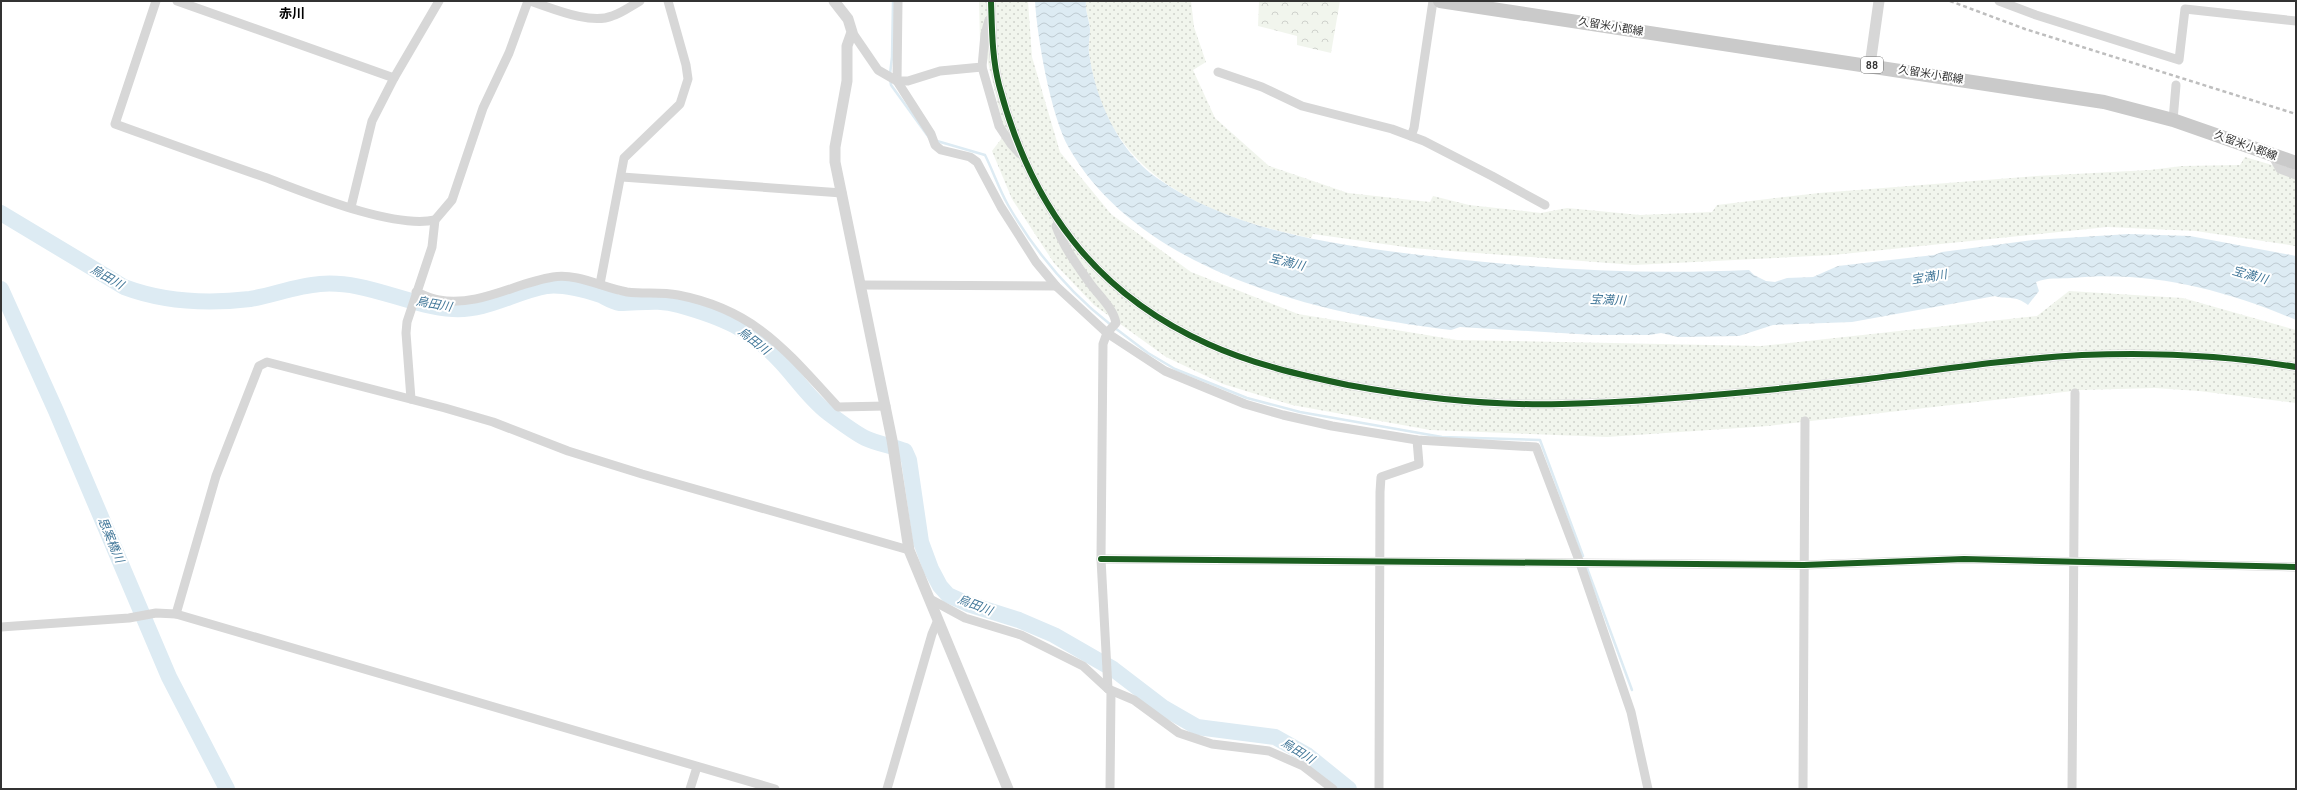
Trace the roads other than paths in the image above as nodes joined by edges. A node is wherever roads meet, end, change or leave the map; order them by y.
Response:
1 (156, 1) edge
2 (177, 1) edge
3 (439, 1) edge
4 (529, 1) edge
5 (640, 1) edge
6 (668, 1) edge
7 (834, 1) edge
8 (898, 1) edge
9 (991, 1) edge
10 (1433, 1) edge
11 (1440, 1) edge
12 (1879, 1) edge
13 (1999, 1) edge
14 (991, 11) junction
15 (2296, 21) edge
16 (852, 32) junction
17 (1870, 65) junction
18 (982, 67) junction
19 (1218, 72) dead end
20 (394, 78) junction
21 (897, 81) junction
22 (2176, 85) dead end
23 (2173, 120) junction
24 (1411, 136) junction
25 (2272, 155) junction
26 (1023, 156) junction
27 (2296, 163) edge
28 (2296, 175) edge
29 (622, 177) junction
30 (842, 193) junction
31 (1545, 205) dead end
32 (351, 207) junction
33 (1052, 214) junction
34 (435, 220) junction
35 (600, 284) junction
36 (862, 285) junction
37 (1056, 286) junction
38 (415, 294) junction
39 (1107, 333) junction
40 (2296, 367) edge
41 (2075, 393) dead end
42 (411, 399) junction
43 (886, 406) junction
44 (1805, 421) dead end
45 (1417, 440) junction
46 (909, 550) junction
47 (1101, 559) junction
48 (1380, 562) junction
49 (2073, 562) junction
50 (1580, 563) junction
51 (1804, 565) junction
52 (2296, 567) edge
53 (930, 599) junction
54 (176, 614) junction
55 (938, 620) junction
56 (1, 627) edge
57 (1109, 690) junction
58 (697, 767) junction
59 (690, 789) edge
60 (775, 789) edge
61 (887, 789) edge
62 (1008, 789) edge
63 (1110, 789) edge
64 (1333, 789) edge
65 (1379, 789) edge
66 (1648, 789) edge
67 (1803, 789) edge
68 (2072, 789) edge

1 - 32 street
2 - 20 street
3 - 20 street
4 - 5 street
4 - 34 street
6 - 29 street
7 - 16 street
8 - 21 street
9 - 14 street
10 - 24 street
11 - 17 main road, 久留米小郡線 / 88
12 - 17 street
13 - 15 street
14 - 18 street
14 - 26 street
16 - 21 street
16 - 30 street
17 - 23 main road, 久留米小郡線 / 88
18 - 21 street
18 - 26 street
19 - 24 street
20 - 32 street
21 - 37 street
22 - 23 street
23 - 25 main road, 久留米小郡線 / 88
24 - 31 street
25 - 27 main road, 久留米小郡線 / 88
25 - 28 street
26 - 33 street
29 - 30 street
29 - 35 street
30 - 36 street
32 - 34 street
33 - 39 street
33 - 40 street
34 - 38 street
35 - 38 street
35 - 43 street
36 - 37 street
36 - 43 street
37 - 39 street
38 - 42 street
39 - 45 street
39 - 47 street
41 - 49 street
42 - 46 street
42 - 54 street
43 - 46 street
44 - 51 street
45 - 48 street
45 - 50 street
46 - 53 street
47 - 48 street
47 - 57 street
48 - 50 street
48 - 65 street
49 - 51 street
49 - 52 street
49 - 68 street
50 - 51 street
50 - 66 street
51 - 67 street
53 - 55 street
53 - 57 street
54 - 56 street
54 - 58 street
55 - 61 street
55 - 62 street
57 - 63 street
57 - 64 street
58 - 59 street
58 - 60 street

